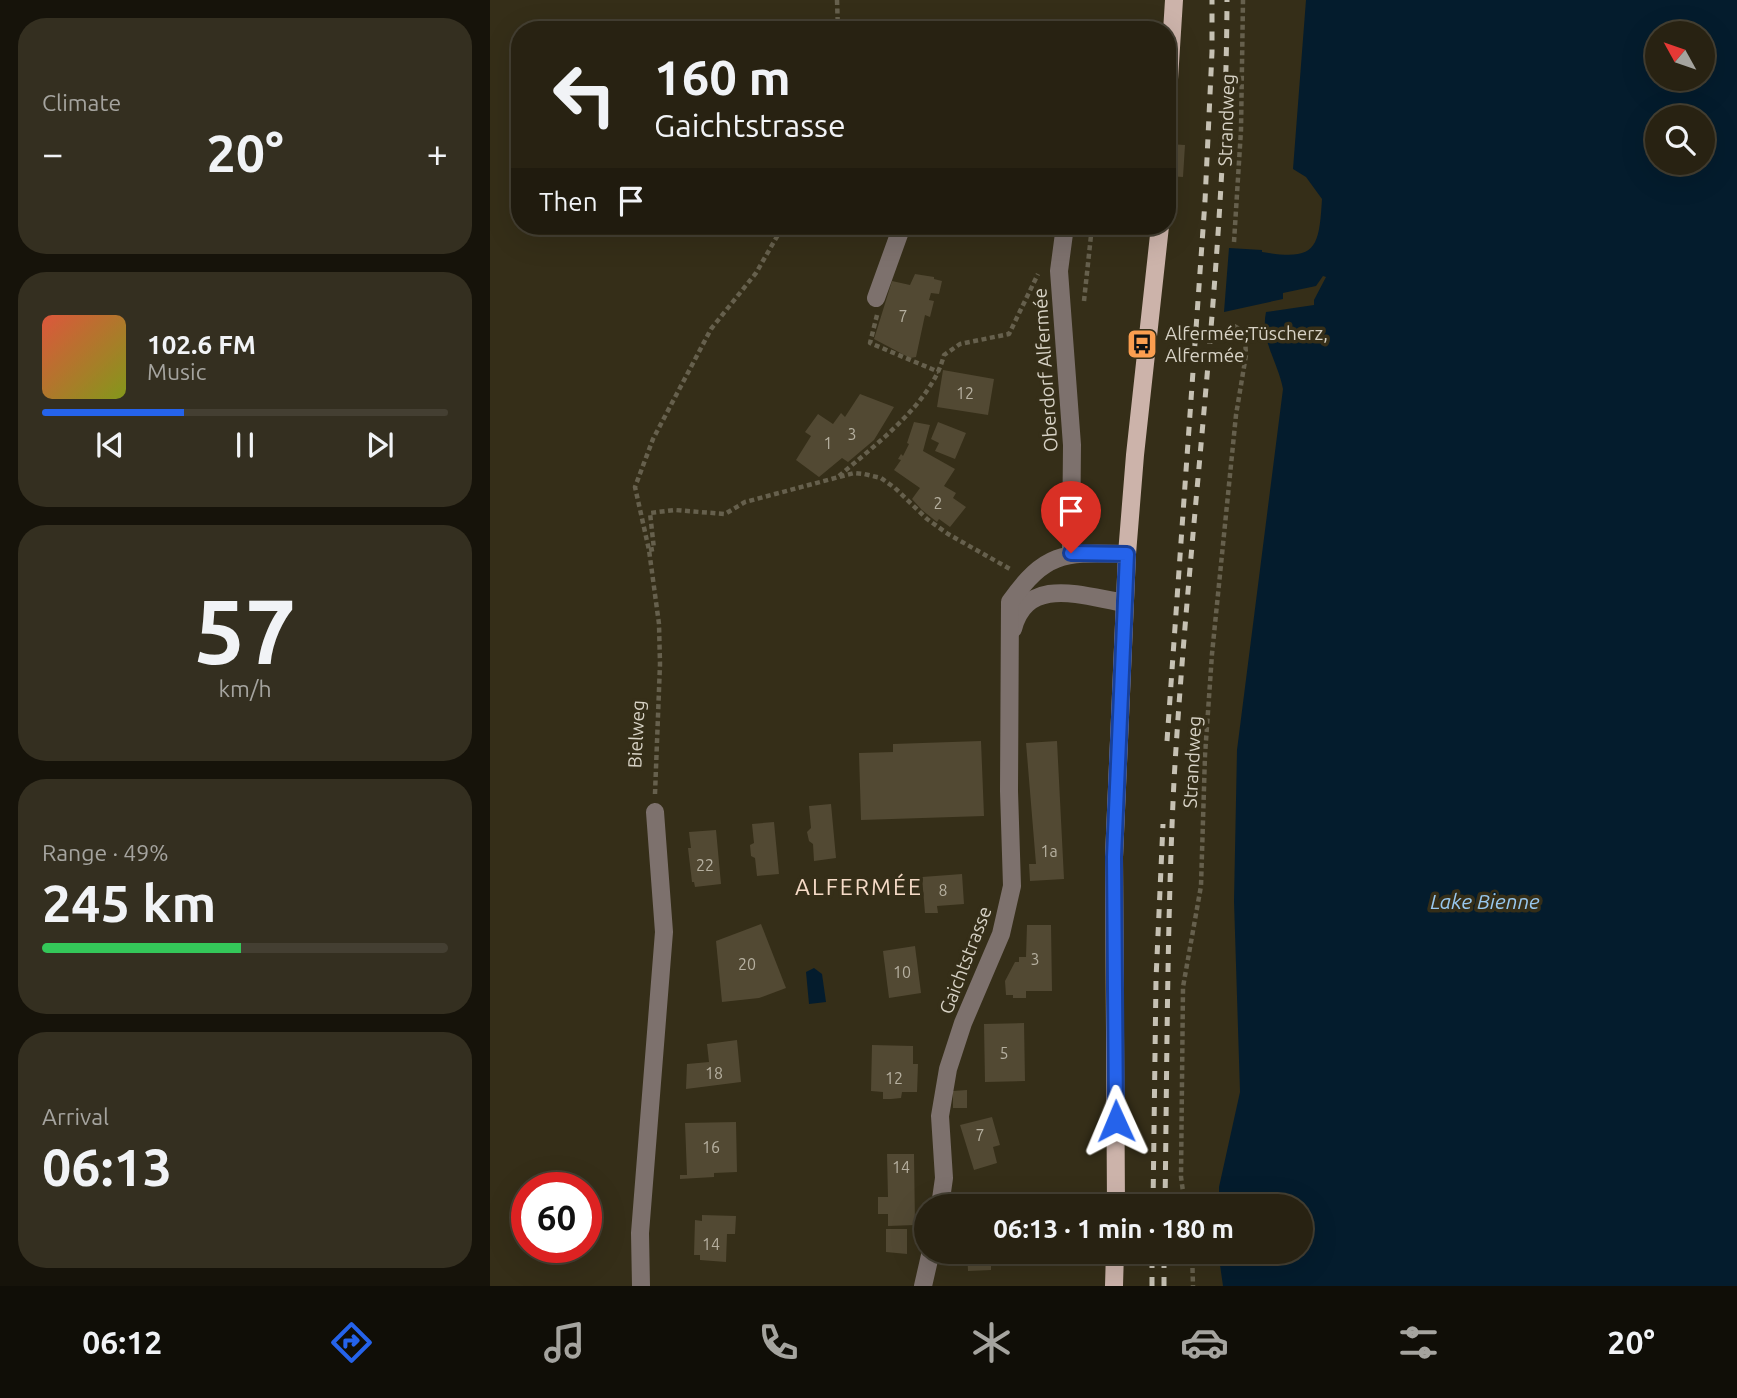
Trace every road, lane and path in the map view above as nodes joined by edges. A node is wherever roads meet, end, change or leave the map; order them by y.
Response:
1 (836, 0) edge
2 (1174, 0) edge
3 (1243, 0) edge
4 (837, 21) edge
5 (1172, 21) edge
6 (778, 235) edge
7 (899, 235) edge
8 (1064, 235) edge
9 (1159, 235) edge
10 (1234, 242) dead end
11 (1041, 262) dead end
12 (876, 298) joint
13 (1234, 326) dead end
14 (939, 372) junction
15 (836, 478) junction
16 (649, 550) junction
17 (1071, 553) junction
18 (1127, 554) junction
19 (1011, 570) dead end
20 (1125, 603) junction
21 (1009, 642) junction
22 (655, 812) joint
23 (942, 1194) edge
24 (1116, 1194) edge
25 (1183, 1194) edge
26 (928, 1264) edge
27 (1115, 1264) edge
28 (1192, 1264) edge
29 (641, 1286) edge
30 (923, 1286) edge
31 (1115, 1286) edge
32 (1193, 1286) edge

1 - 4 path
2 - 5 main road
3 - 10 path, Strandweg
6 - 16 path, Bielweg
7 - 12 street
8 - 17 street, Oberdorf Alfermée
9 - 18 main road
11 - 14 path
12 - 14 path
13 - 25 path, Strandweg
14 - 15 path
15 - 16 path
15 - 19 path
16 - 22 path, Bielweg
17 - 18 street, Gaichtstrasse
17 - 21 street, Gaichtstrasse
18 - 20 main road
20 - 21 street, Gaichtstrasse
20 - 24 main road
21 - 23 street, Gaichtstrasse
22 - 29 street
26 - 30 street
27 - 31 main road
28 - 32 path

